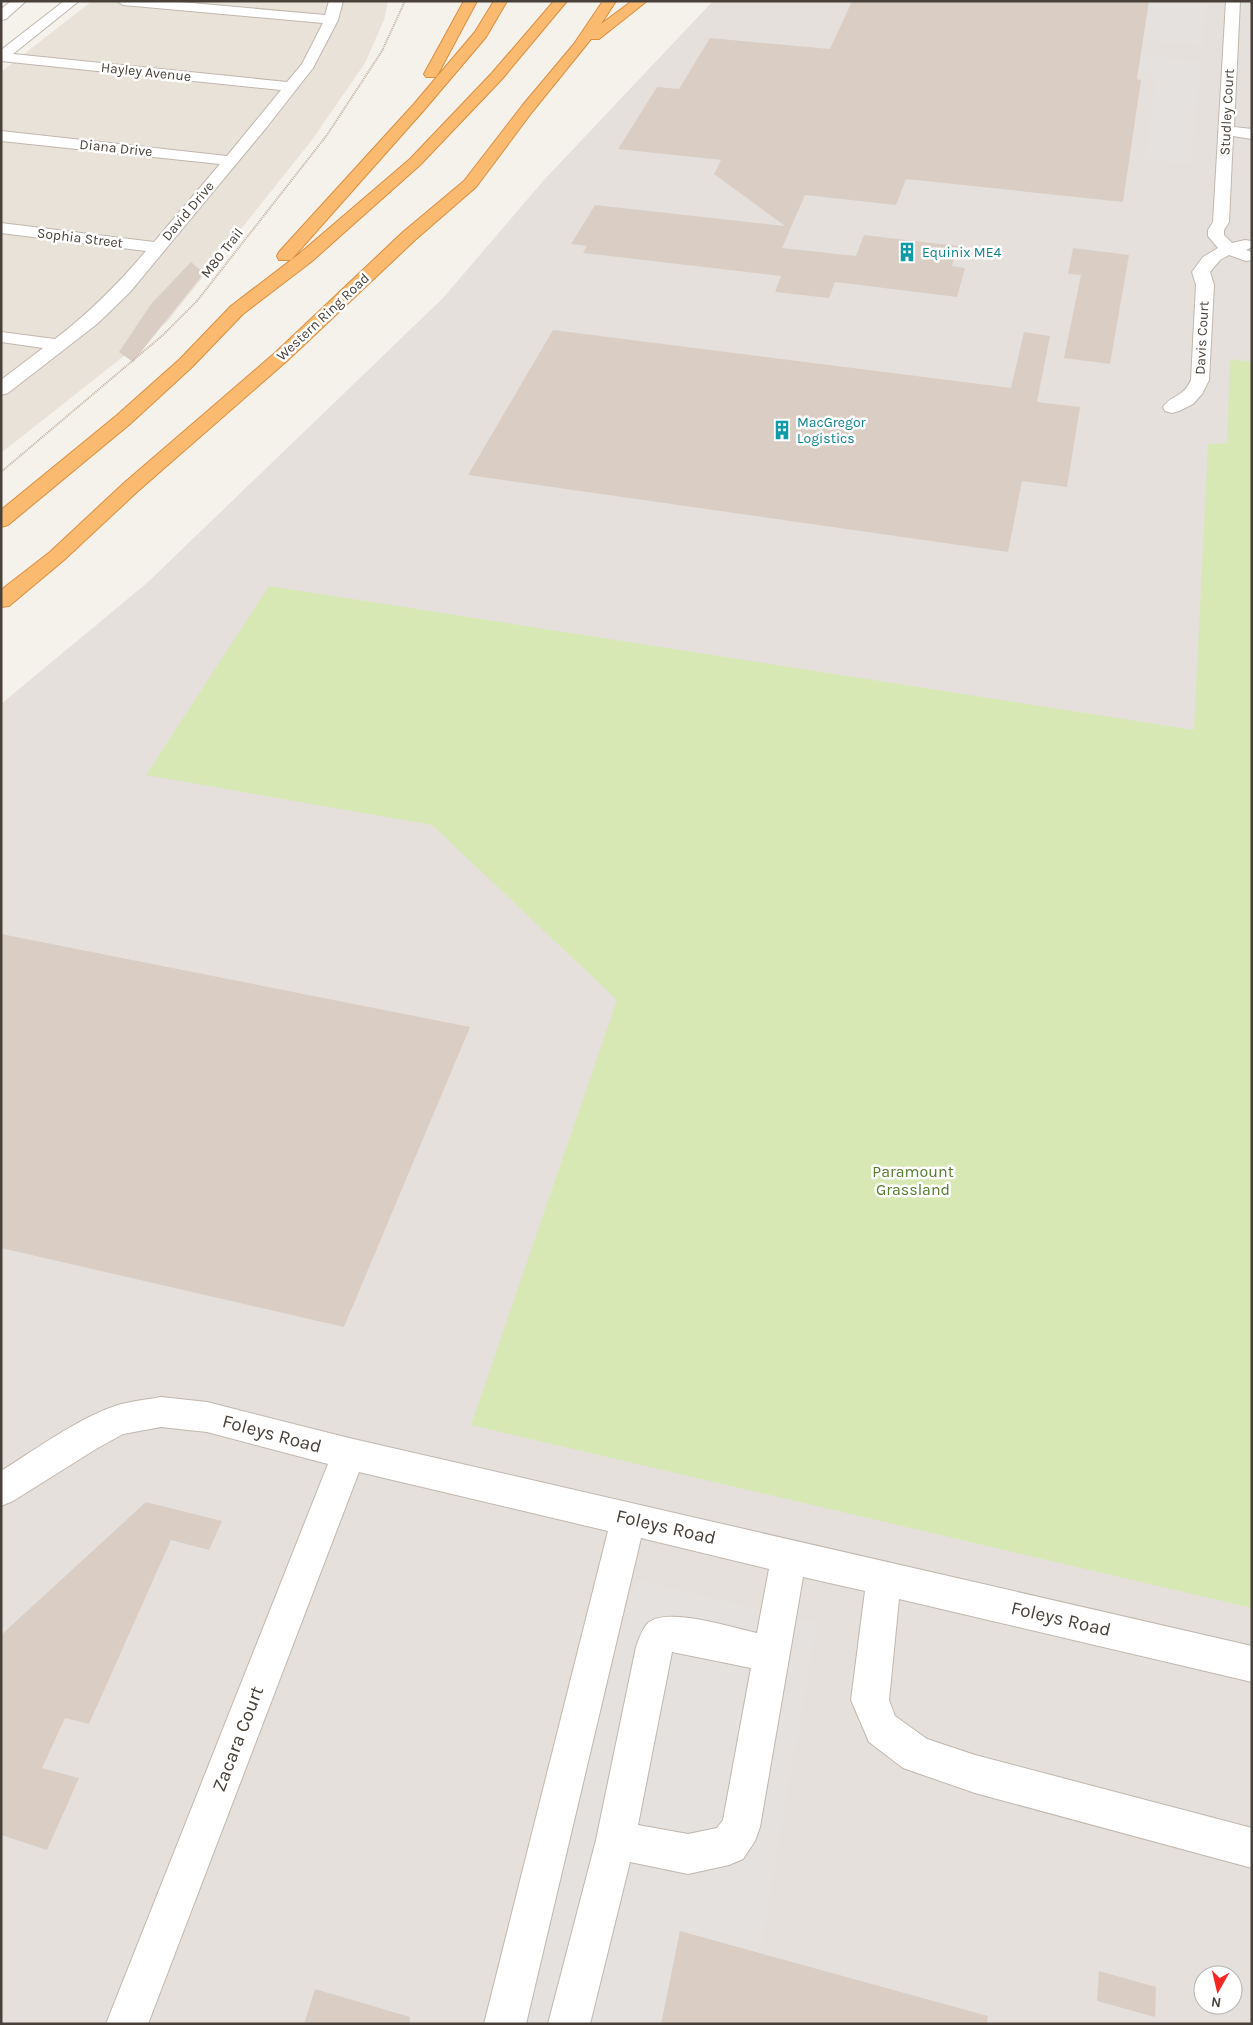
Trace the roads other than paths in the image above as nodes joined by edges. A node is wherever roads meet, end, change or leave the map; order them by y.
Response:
1 (73, 1) edge
2 (123, 1) edge
3 (336, 1) edge
4 (471, 1) edge
5 (501, 1) edge
6 (561, 1) edge
7 (610, 1) edge
8 (641, 1) edge
9 (1232, 1) edge
10 (331, 20) junction
11 (579, 47) junction
12 (1, 57) edge
13 (290, 87) junction
14 (430, 93) junction
15 (1226, 131) junction
16 (1252, 134) edge
17 (1, 136) edge
18 (231, 161) junction
19 (1, 228) edge
20 (158, 247) junction
21 (1243, 249) edge
22 (238, 310) junction
23 (1, 337) edge
24 (59, 345) junction
25 (1, 389) edge
26 (1172, 407) dead end
27 (1, 521) edge
28 (1, 602) edge
29 (349, 1454) junction
30 (1, 1490) edge
31 (628, 1518) junction
32 (789, 1556) junction
33 (884, 1578) junction
34 (772, 1654) junction
35 (1252, 1664) edge
36 (616, 1840) junction
37 (1252, 1848) edge
38 (127, 2024) edge
39 (506, 2024) edge
40 (569, 2024) edge

1 - 12 street
2 - 10 street
3 - 10 street, David Drive
4 - 14 highway
5 - 14 highway
6 - 22 highway
7 - 11 highway, Western Ring Road
8 - 11 highway
9 - 15 street, Studley Court
10 - 13 street, David Drive
11 - 28 highway, Western Ring Road
12 - 13 street, Hayley Avenue
13 - 18 street, David Drive
14 - 22 highway
15 - 16 street
15 - 21 street, Studley Court
17 - 18 street, Diana Drive
18 - 20 street, David Drive
19 - 20 street, Sophia Street
20 - 24 street, David Drive
21 - 26 street, Davis Court
22 - 27 highway
23 - 24 street
24 - 25 street, David Drive
29 - 30 street, Foleys Road
29 - 31 street, Foleys Road
29 - 38 street, Zacara Court
31 - 32 street, Foleys Road
31 - 39 street
32 - 33 street, Foleys Road
32 - 34 street
33 - 35 street, Foleys Road
33 - 37 street
34 - 36 street
34 - 36 street
36 - 40 street

